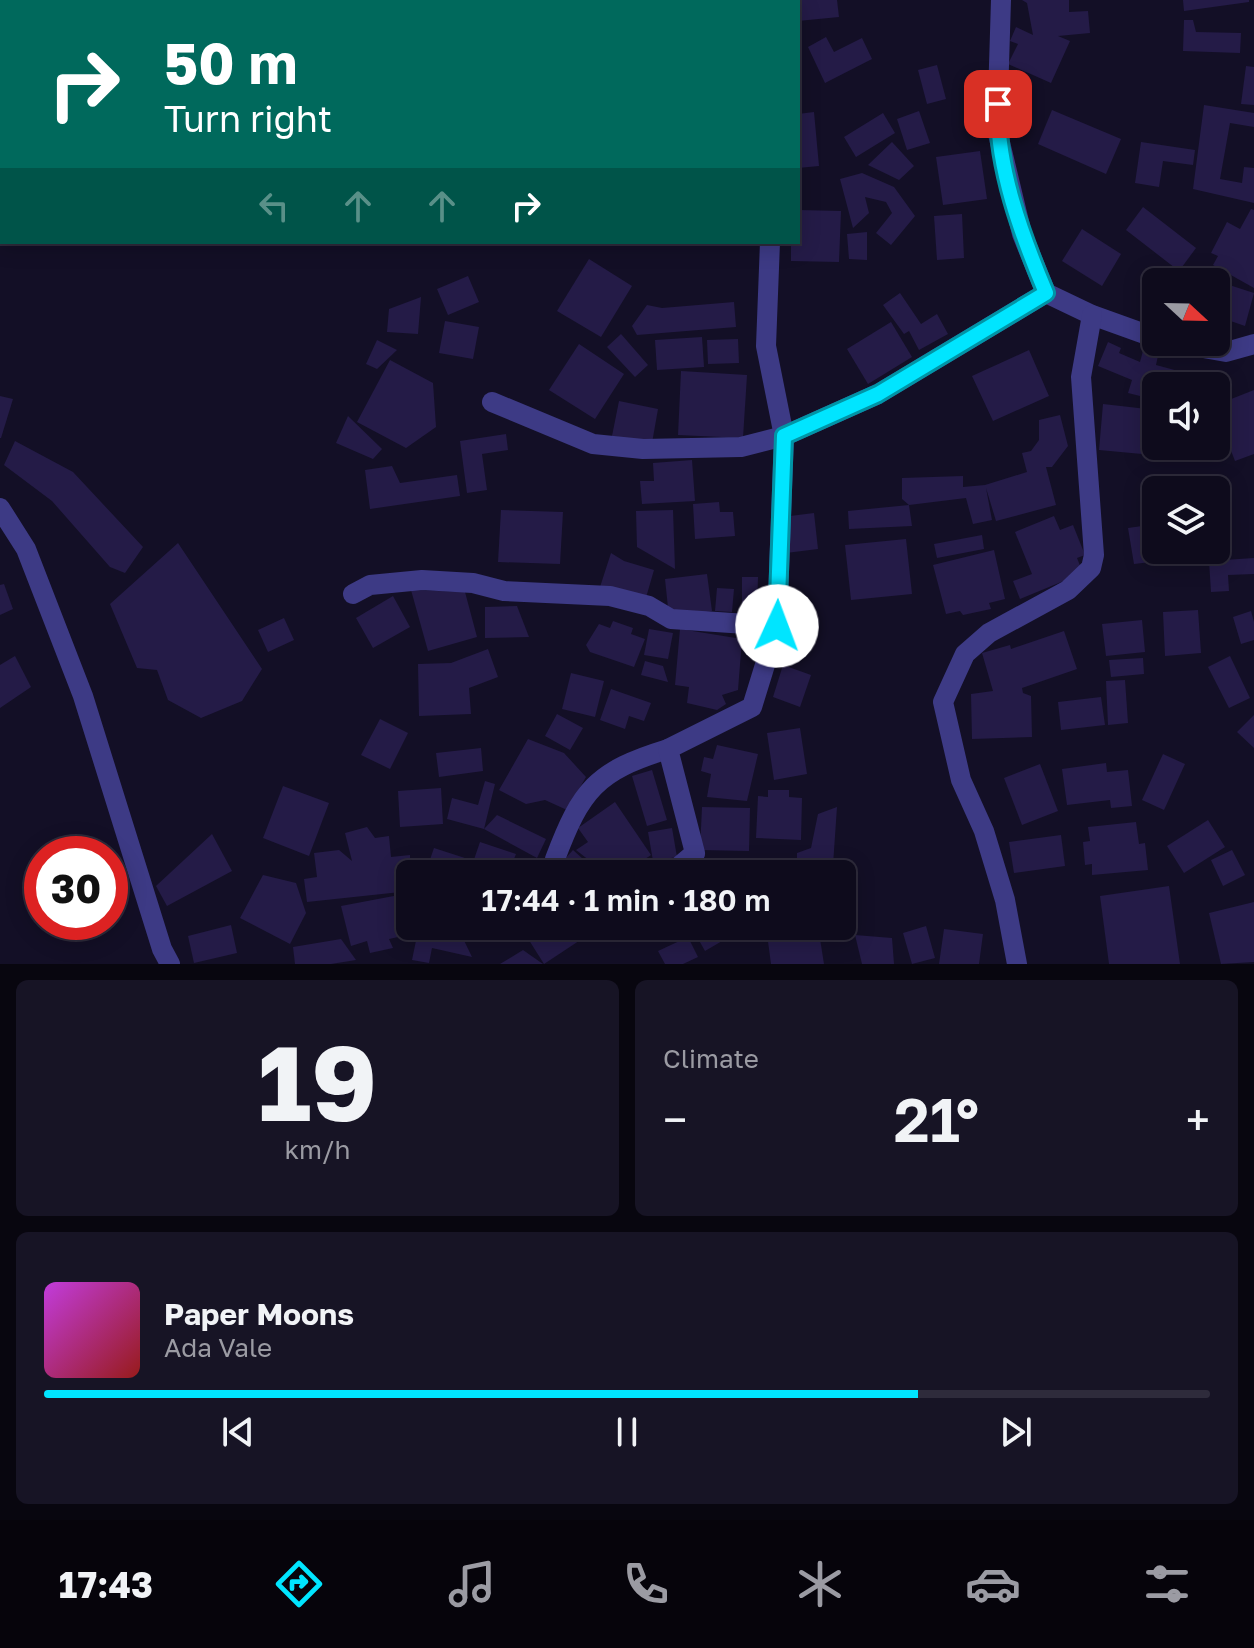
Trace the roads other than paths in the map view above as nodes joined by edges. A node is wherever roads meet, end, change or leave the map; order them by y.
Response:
1 (1001, 0) edge
2 (770, 244) edge
3 (1046, 293) junction
4 (1092, 315) junction
5 (1142, 333) edge
6 (1254, 344) edge
7 (1230, 351) edge
8 (492, 402) dead end
9 (784, 436) junction
10 (0, 508) edge
11 (353, 594) dead end
12 (777, 626) junction
13 (668, 749) junction
14 (555, 859) dead end
15 (687, 860) edge
16 (170, 964) edge
17 (1017, 964) edge

1 - 3 street
2 - 9 street
3 - 4 street
3 - 9 street
4 - 5 street
4 - 17 street
6 - 7 street
8 - 9 street
9 - 12 street
10 - 16 street
11 - 12 street
12 - 13 street
13 - 14 street
13 - 15 street

